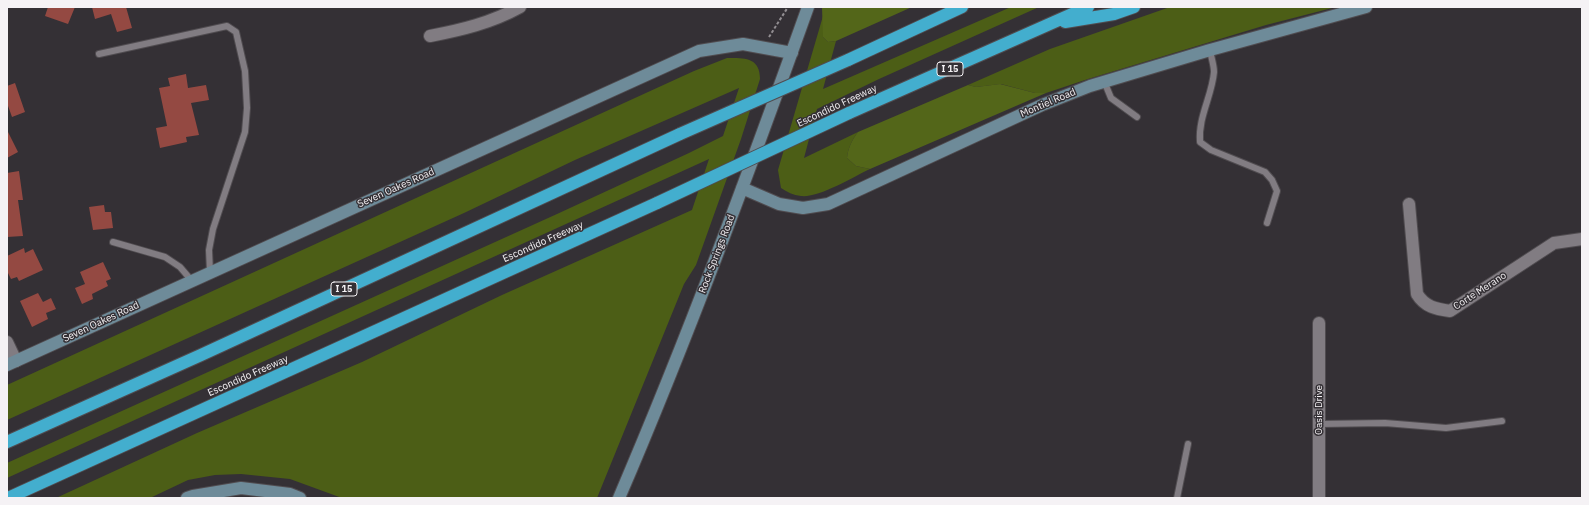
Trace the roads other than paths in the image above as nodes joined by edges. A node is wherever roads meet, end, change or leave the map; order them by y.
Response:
1 (520, 7) edge
2 (808, 7) edge
3 (962, 7) edge
4 (1088, 7) edge
5 (1134, 7) edge
6 (1366, 7) edge
7 (1050, 24) junction
8 (430, 36) dead end
9 (1210, 50) junction
10 (792, 53) junction
11 (99, 54) dead end
12 (1104, 81) junction
13 (1137, 117) dead end
14 (742, 188) junction
15 (1409, 204) dead end
16 (1267, 223) dead end
17 (1582, 239) edge
18 (113, 242) dead end
19 (210, 272) junction
20 (192, 281) junction
21 (1319, 323) dead end
22 (7, 342) edge
23 (12, 363) edge
24 (1502, 421) dead end
25 (1319, 424) junction
26 (7, 442) edge
27 (1188, 444) dead end
28 (254, 494) edge
29 (293, 497) edge
30 (8, 498) edge
31 (187, 498) edge
32 (619, 498) edge
33 (1177, 498) edge
34 (1319, 498) edge

1 - 8 street
2 - 10 street, Rock Springs Road
3 - 26 highway, I 15, bridge
4 - 7 highway, Escondido Freeway / I 15
5 - 7 highway
6 - 9 street, Montiel Road
7 - 30 highway, Escondido Freeway / I 15, bridge
9 - 12 street, Montiel Road
9 - 16 lane
10 - 14 street, Rock Springs Road
10 - 19 street, Seven Oakes Road
11 - 19 lane
12 - 13 lane
12 - 14 street, Montiel Road
14 - 32 street, Rock Springs Road
15 - 17 street, Corte Merano
18 - 20 lane
19 - 20 street, Seven Oakes Road
20 - 23 street, Seven Oakes Road
21 - 25 street, Oasis Drive
22 - 23 street
24 - 25 lane
25 - 34 street, Oasis Drive
27 - 33 lane
28 - 29 street
28 - 31 street

